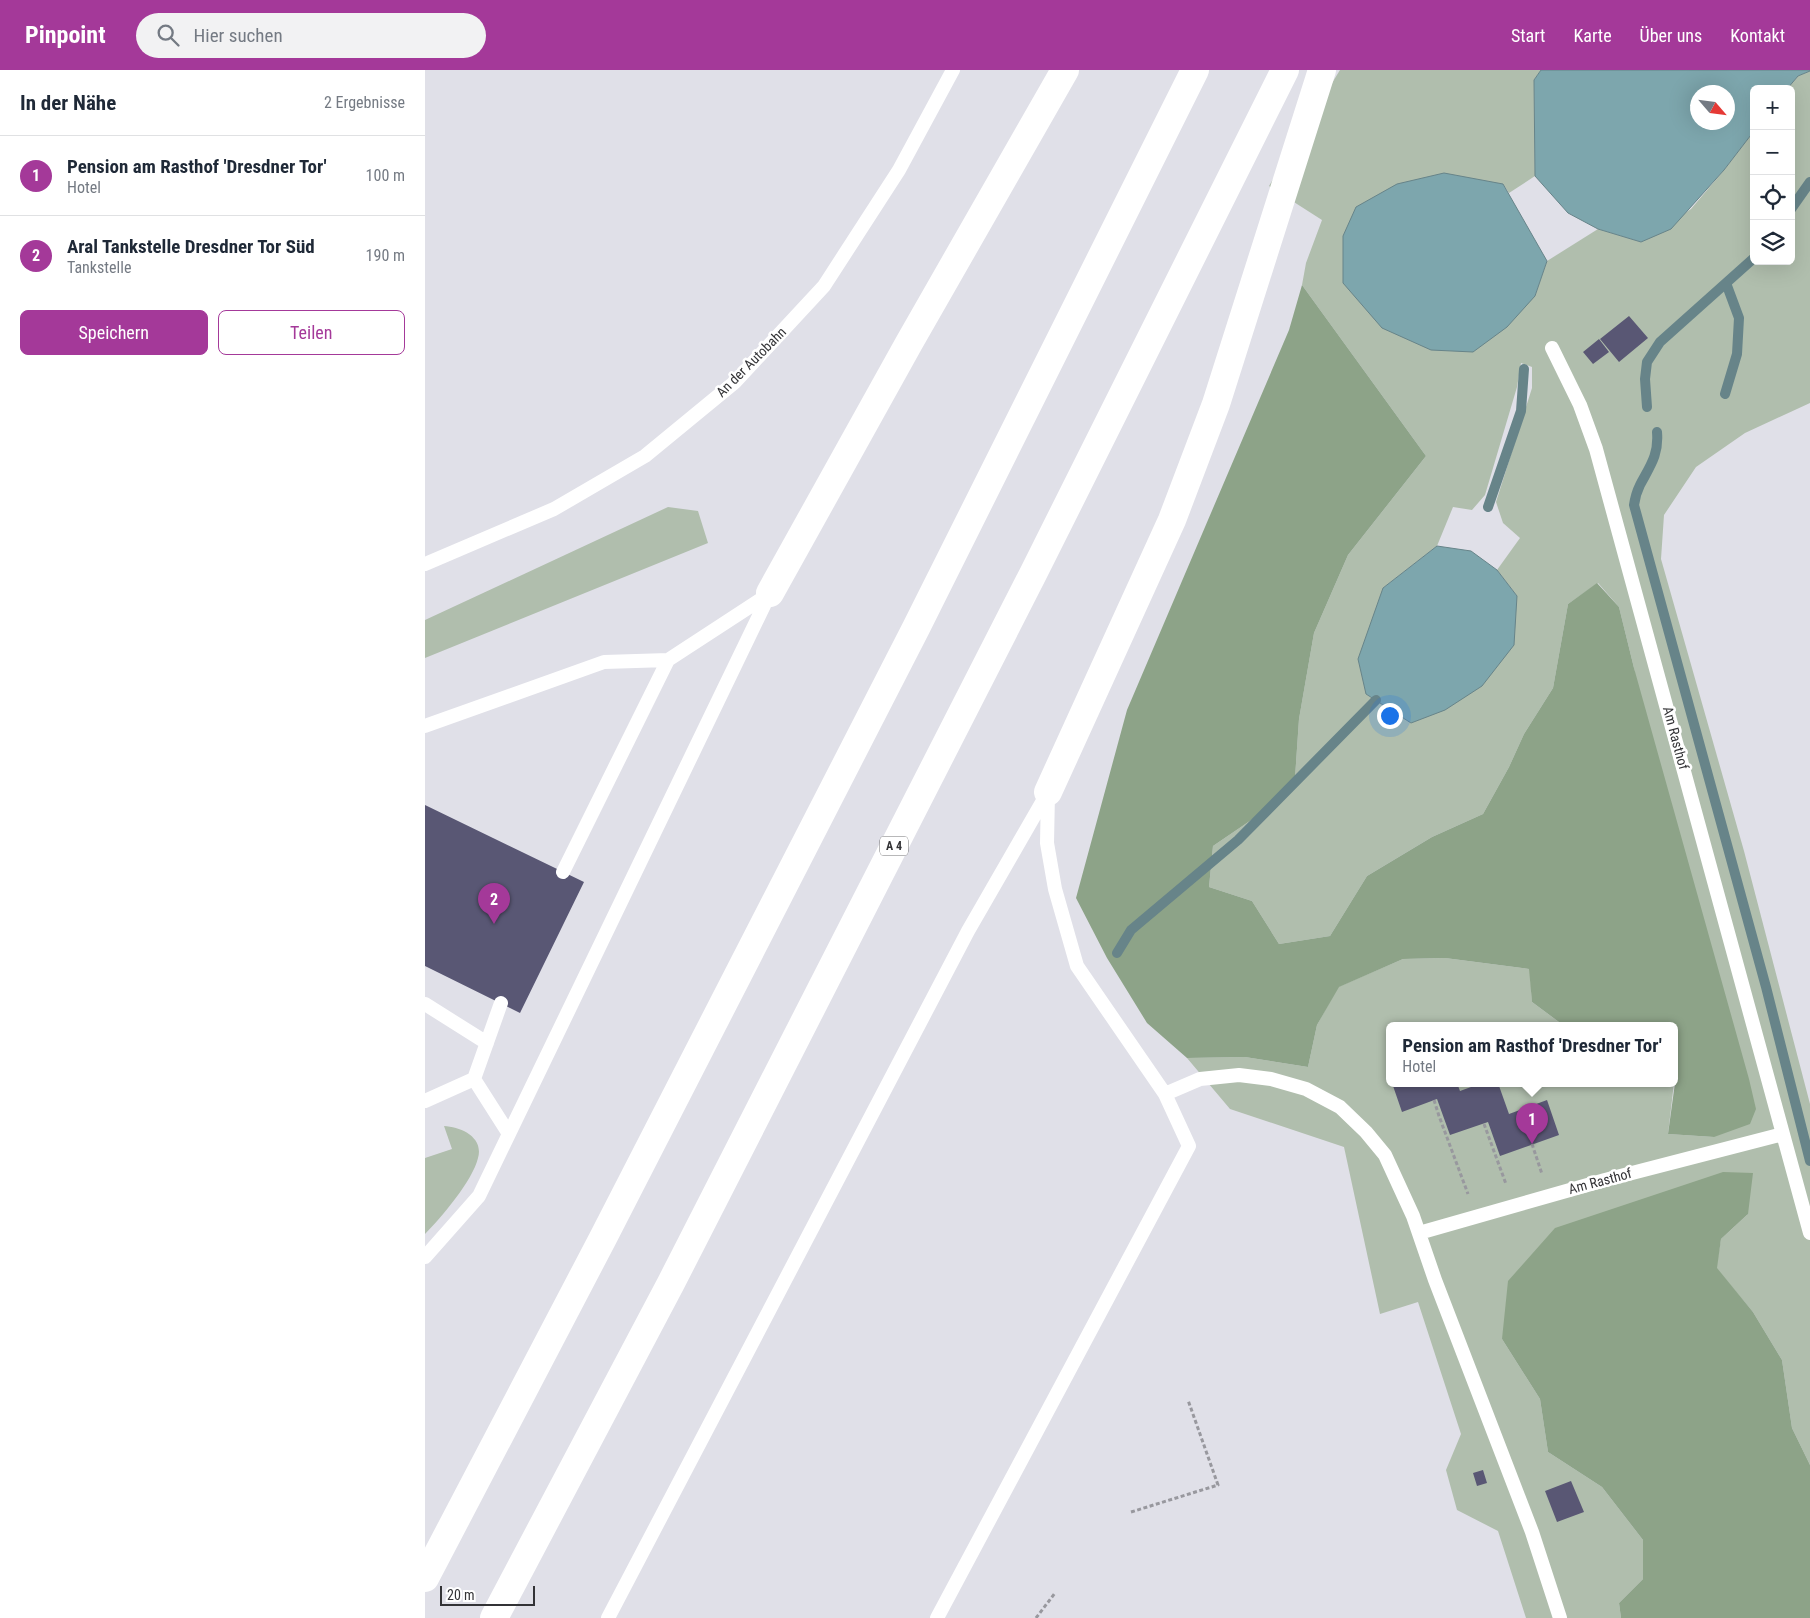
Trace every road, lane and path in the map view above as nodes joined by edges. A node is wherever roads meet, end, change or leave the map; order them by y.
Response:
1 (953, 70) edge
2 (1065, 70) edge
3 (1195, 70) edge
4 (1285, 70) edge
5 (1322, 70) edge
6 (1552, 348) dead end
7 (425, 564) edge
8 (770, 593) junction
9 (668, 660) junction
10 (425, 726) edge
11 (1048, 792) junction
12 (563, 872) dead end
13 (501, 1003) dead end
14 (425, 1004) edge
15 (487, 1043) junction
16 (475, 1079) junction
17 (1165, 1094) junction
18 (1434, 1100) dead end
19 (425, 1101) edge
20 (1484, 1124) dead end
21 (509, 1134) junction
22 (1783, 1134) junction
23 (1533, 1144) dead end
24 (1543, 1177) dead end
25 (1507, 1186) dead end
26 (1468, 1195) dead end
27 (1419, 1233) junction
28 (1810, 1233) edge
29 (425, 1257) edge
30 (1188, 1400) dead end
31 (1131, 1512) dead end
32 (425, 1578) edge
33 (1055, 1593) dead end
34 (494, 1618) edge
35 (608, 1618) edge
36 (937, 1618) edge
37 (1036, 1618) edge
38 (1560, 1618) edge

1 - 7 lane, An der Autobahn
2 - 8 highway
3 - 32 highway
4 - 34 highway, A 4
5 - 11 highway
6 - 22 lane, Am Rasthof
8 - 9 lane
8 - 21 lane
9 - 10 lane
9 - 12 lane
11 - 17 lane
11 - 35 lane
13 - 15 lane
14 - 15 lane
15 - 16 lane
16 - 19 lane
16 - 21 lane
17 - 27 lane
17 - 36 lane
18 - 26 path
20 - 25 path
21 - 29 lane
22 - 27 lane, Am Rasthof
22 - 28 lane, Am Rasthof
23 - 24 path
27 - 38 lane
30 - 31 path
33 - 37 path

